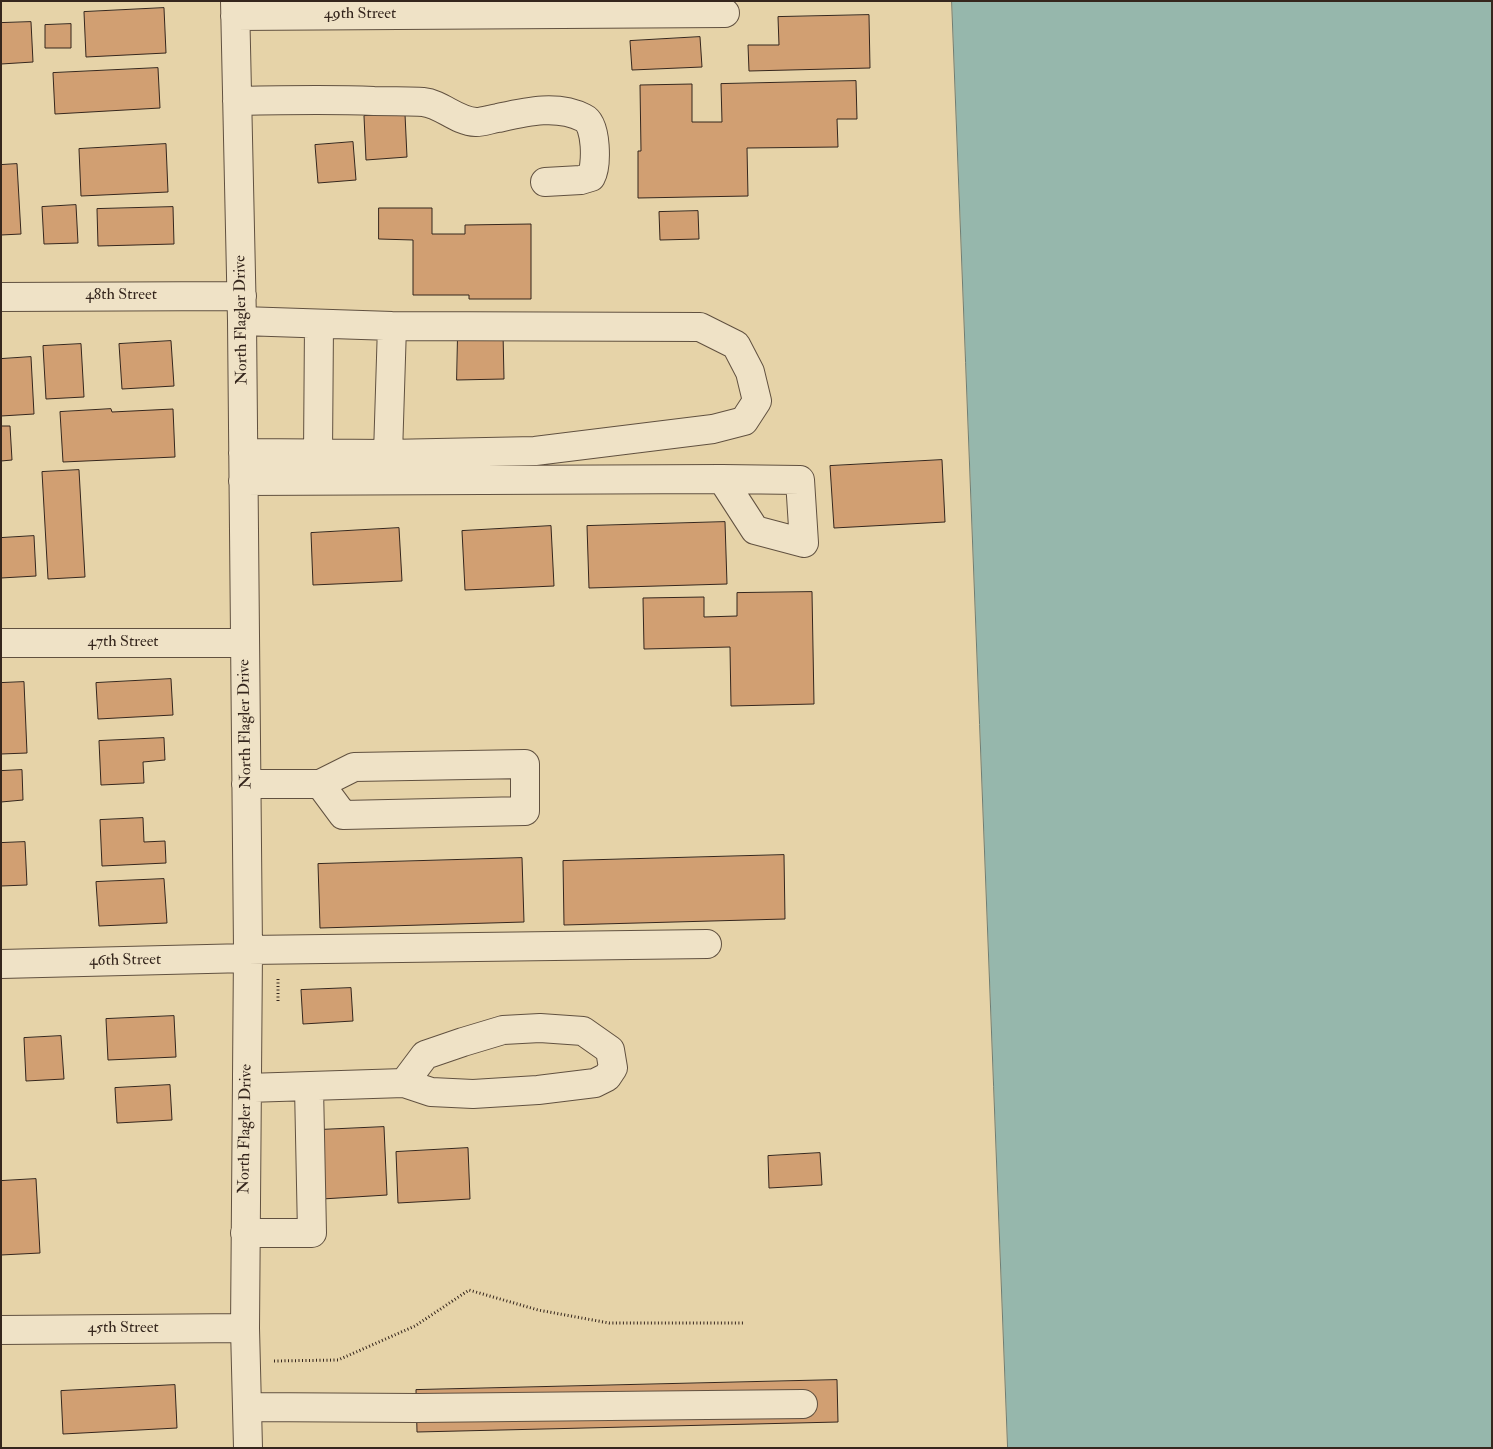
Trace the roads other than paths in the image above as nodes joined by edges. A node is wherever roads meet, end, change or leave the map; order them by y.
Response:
1 (235, 9) edge
2 (725, 13) dead end
3 (237, 101) junction
4 (545, 182) dead end
5 (1, 296) edge
6 (242, 308) junction
7 (319, 324) junction
8 (392, 326) junction
9 (243, 453) junction
10 (318, 454) junction
11 (388, 454) junction
12 (722, 479) dead end
13 (243, 481) junction
14 (1, 643) edge
15 (245, 643) junction
16 (246, 784) junction
17 (320, 784) junction
18 (707, 944) dead end
19 (248, 954) junction
20 (1, 964) edge
21 (404, 1083) junction
22 (309, 1087) junction
23 (247, 1088) junction
24 (246, 1233) junction
25 (245, 1328) junction
26 (1, 1330) edge
27 (803, 1404) dead end
28 (247, 1407) junction
29 (248, 1448) edge

1 - 2 street, 49th Street
1 - 3 street, North Flagler Drive
3 - 4 street
3 - 6 street, North Flagler Drive
5 - 6 street, 48th Street
6 - 7 street, 48th Street
6 - 9 street, North Flagler Drive
7 - 8 street, 48th Street
7 - 10 street
8 - 11 street
8 - 11 street, 48th Street
9 - 10 street
9 - 13 street, North Flagler Drive
10 - 11 street
12 - 13 street
13 - 15 street, North Flagler Drive
14 - 15 street, 47th Street
15 - 16 street, North Flagler Drive
16 - 17 street
16 - 19 street, North Flagler Drive
17 - 17 street
18 - 19 street, 46th Street
19 - 20 street, 46th Street
19 - 23 street, North Flagler Drive
21 - 21 street
21 - 22 street
22 - 23 street
22 - 24 street
23 - 24 street, North Flagler Drive
24 - 25 street, North Flagler Drive
25 - 26 street, 45th Street
25 - 28 street, North Flagler Drive
27 - 28 street
28 - 29 street, North Flagler Drive

